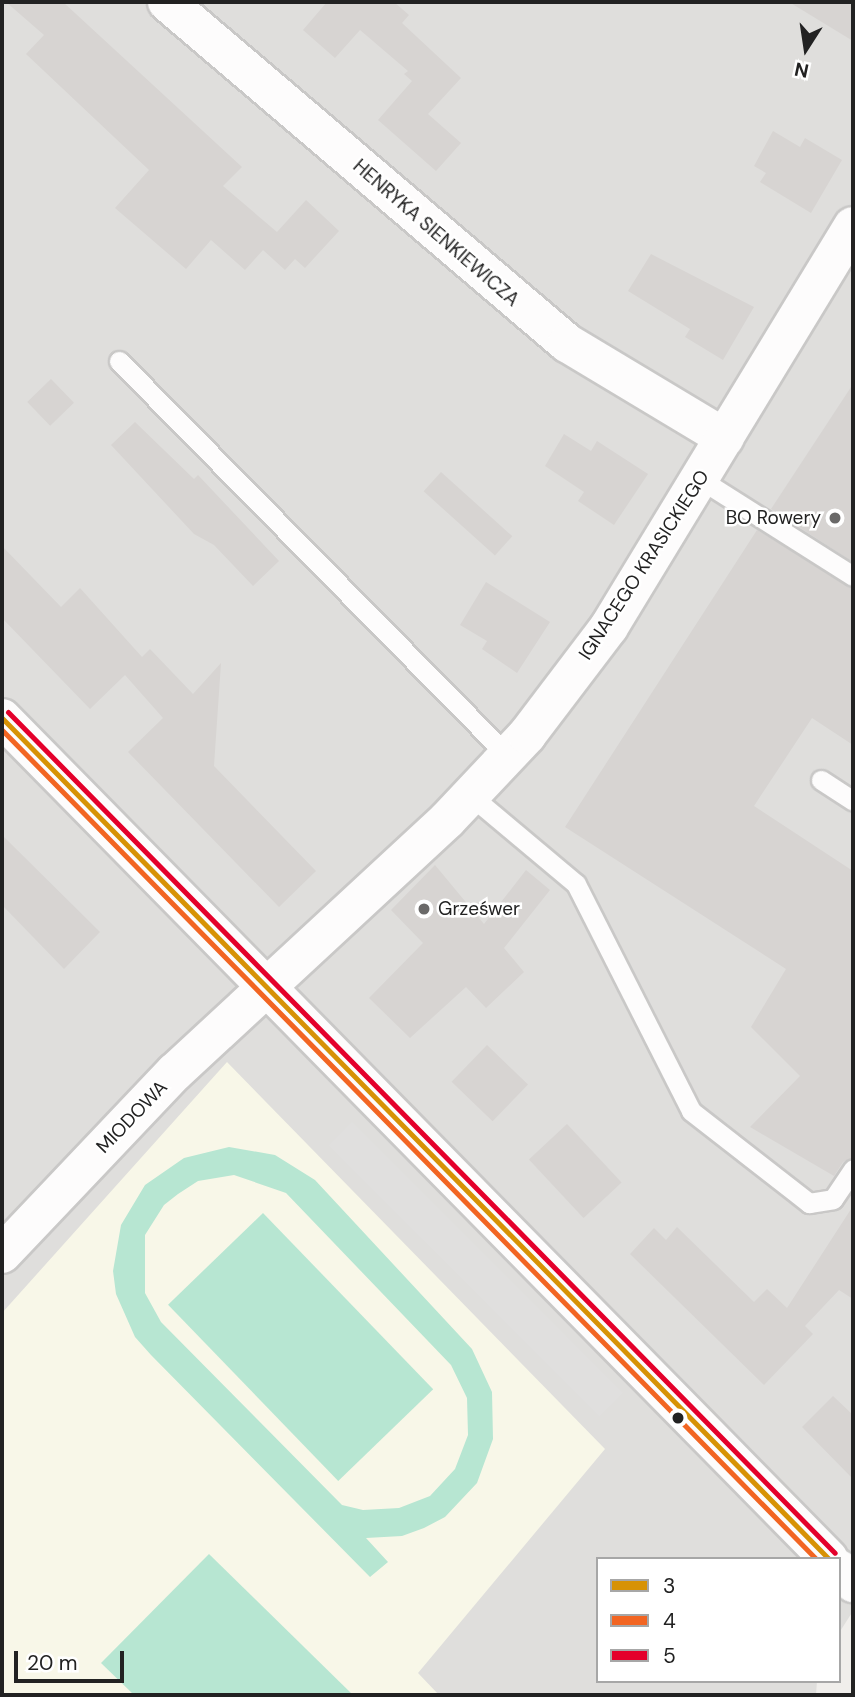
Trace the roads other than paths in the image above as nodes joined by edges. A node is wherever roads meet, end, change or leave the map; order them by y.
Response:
1 (167, 2) edge
2 (853, 226) edge
3 (119, 361) dead end
4 (725, 438) junction
5 (700, 479) junction
6 (853, 576) edge
7 (2, 718) edge
8 (508, 756) junction
9 (821, 780) dead end
10 (470, 795) junction
11 (853, 801) edge
12 (268, 986) junction
13 (853, 1168) edge
14 (2, 1254) edge
15 (827, 1557) edge

1 - 4 street, HENRYKA SIENKIEWICZA
2 - 4 street, IGNACEGO KRASICKIEGO
3 - 8 lane
4 - 5 street, IGNACEGO KRASICKIEGO
5 - 6 lane
5 - 8 street, IGNACEGO KRASICKIEGO
7 - 12 street
8 - 10 street, IGNACEGO KRASICKIEGO
9 - 11 lane
10 - 12 street, IGNACEGO KRASICKIEGO
10 - 13 lane
12 - 14 street, MIODOWA
12 - 15 street

